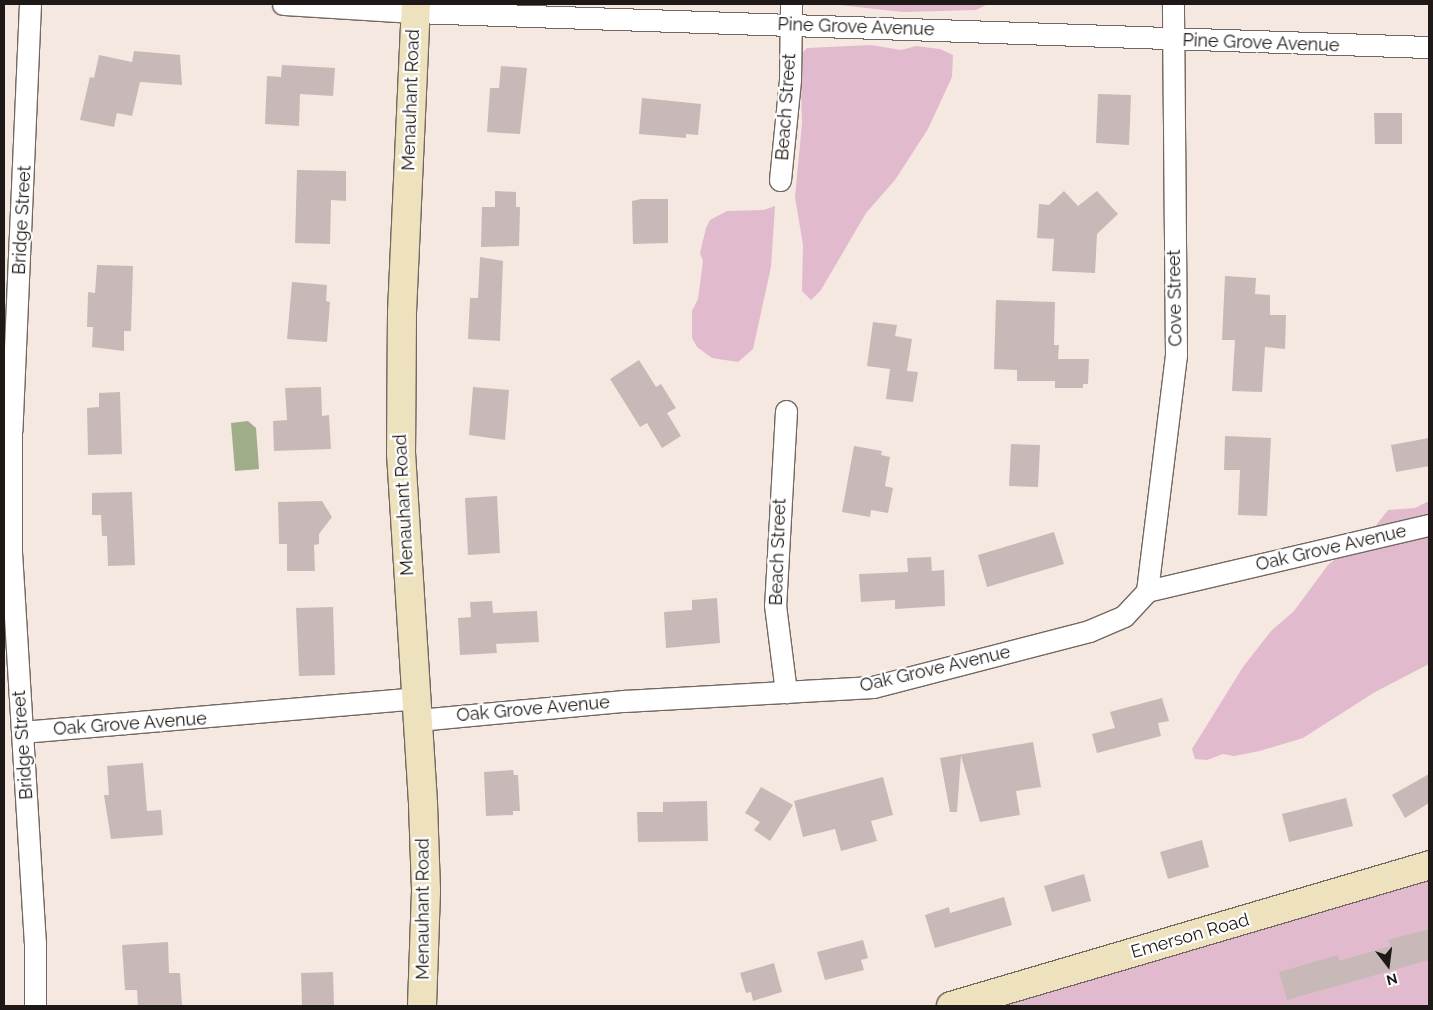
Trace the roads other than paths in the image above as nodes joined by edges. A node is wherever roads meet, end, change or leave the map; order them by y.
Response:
1 (30, 4) edge
2 (283, 4) edge
3 (1173, 4) edge
4 (415, 8) edge
5 (791, 14) edge
6 (1170, 39) junction
7 (1429, 47) edge
8 (780, 180) dead end
9 (786, 411) dead end
10 (1429, 525) edge
11 (1147, 591) junction
12 (786, 692) junction
13 (417, 709) junction
14 (22, 732) junction
15 (1429, 865) edge
16 (35, 1006) edge
17 (422, 1006) edge
18 (951, 1006) edge

1 - 14 street, Bridge Street
2 - 4 street, Pine Grove Avenue
3 - 6 street, Cove Street
4 - 5 street, Pine Grove Avenue
4 - 13 main road, Menauhant Road
5 - 6 street, Pine Grove Avenue
5 - 8 street, Beach Street
6 - 7 street, Pine Grove Avenue
6 - 11 street, Cove Street
9 - 12 street, Beach Street
10 - 11 street, Oak Grove Avenue
11 - 12 street, Oak Grove Avenue
12 - 13 street, Oak Grove Avenue
13 - 14 street, Oak Grove Avenue
13 - 17 main road, Menauhant Road
14 - 16 street, Bridge Street
15 - 18 main road, Emerson Road

